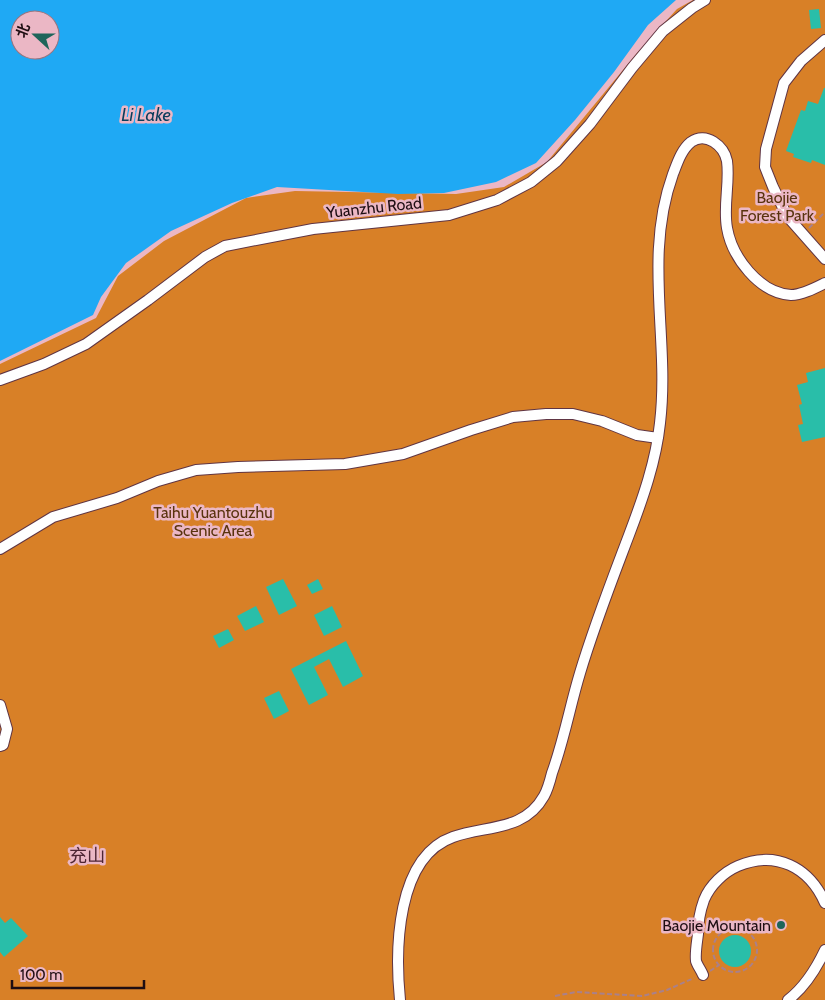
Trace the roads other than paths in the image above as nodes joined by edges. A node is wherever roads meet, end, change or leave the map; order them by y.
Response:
1 (705, 0) edge
2 (825, 40) edge
3 (825, 259) edge
4 (825, 283) edge
5 (0, 380) edge
6 (658, 438) junction
7 (0, 549) edge
8 (0, 705) edge
9 (0, 746) edge
10 (825, 903) edge
11 (825, 950) edge
12 (703, 974) road end
13 (400, 1000) edge
14 (788, 1000) edge

1 - 5 street, Yuanzhu Road
2 - 3 street
4 - 6 street
6 - 7 street
6 - 13 street
8 - 9 street
10 - 12 street
11 - 14 street

